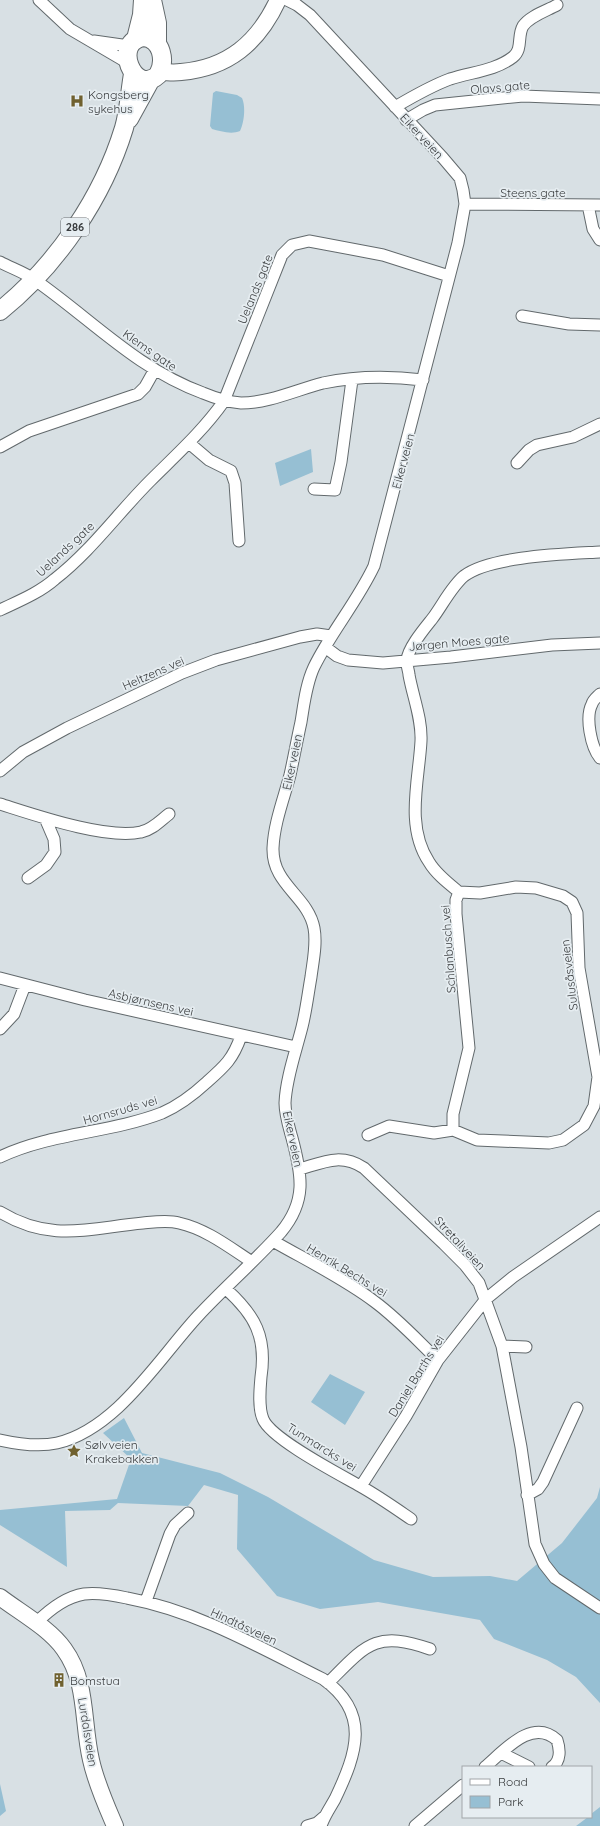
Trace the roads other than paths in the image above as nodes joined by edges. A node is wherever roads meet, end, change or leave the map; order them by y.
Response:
1 (39, 0) edge
2 (142, 0) edge
3 (152, 0) edge
4 (278, 0) edge
5 (288, 0) edge
6 (557, 5) dead end
7 (91, 41) junction
8 (132, 56) junction
9 (157, 63) junction
10 (600, 99) edge
11 (395, 107) junction
12 (406, 120) junction
13 (125, 126) junction
14 (465, 204) junction
15 (588, 205) junction
16 (600, 206) edge
17 (600, 240) edge
18 (0, 262) edge
19 (449, 276) junction
20 (34, 279) junction
21 (0, 311) edge
22 (522, 316) dead end
23 (600, 325) edge
24 (154, 370) junction
25 (352, 380) junction
26 (423, 380) junction
27 (224, 401) junction
28 (600, 424) edge
29 (189, 443) junction
30 (0, 447) edge
31 (517, 463) dead end
32 (314, 489) dead end
33 (238, 541) dead end
34 (600, 552) edge
35 (0, 610) edge
36 (331, 636) junction
37 (600, 643) edge
38 (325, 646) junction
39 (407, 660) junction
40 (600, 694) edge
41 (600, 758) edge
42 (0, 771) edge
43 (0, 804) edge
44 (169, 814) dead end
45 (45, 818) junction
46 (28, 878) dead end
47 (459, 892) junction
48 (0, 978) edge
49 (25, 985) junction
50 (0, 1029) edge
51 (241, 1036) junction
52 (296, 1048) junction
53 (453, 1130) junction
54 (368, 1135) dead end
55 (0, 1157) edge
56 (300, 1170) junction
57 (0, 1212) edge
58 (600, 1217) edge
59 (273, 1241) junction
60 (252, 1262) junction
61 (226, 1288) junction
62 (486, 1299) junction
63 (502, 1346) junction
64 (526, 1347) dead end
65 (438, 1360) junction
66 (576, 1408) dead end
67 (0, 1440) edge
68 (361, 1486) junction
69 (527, 1495) junction
70 (188, 1513) dead end
71 (411, 1519) dead end
72 (0, 1597) edge
73 (146, 1601) junction
74 (600, 1608) edge
75 (36, 1624) junction
76 (430, 1649) dead end
77 (328, 1683) junction
78 (501, 1753) junction
79 (486, 1766) edge
80 (527, 1766) edge
81 (554, 1766) edge
82 (462, 1786) edge
83 (322, 1822) edge
84 (115, 1826) edge
85 (307, 1826) edge
86 (415, 1826) edge

1 - 7 street
2 - 8 main road, 286
3 - 9 main road
4 - 9 main road
5 - 11 street, Eikerveien
6 - 11 street
7 - 8 street
7 - 8 street
8 - 9 main road
8 - 9 main road
8 - 13 main road, 286
9 - 13 main road, 286
10 - 12 street, Olavs gate
11 - 12 street, Eikerveien
12 - 14 street, Eikerveien
13 - 20 main road, 286
14 - 15 street, Steens gate
14 - 19 street, Eikerveien
15 - 16 street, Steens gate
15 - 17 street
18 - 20 street, Klems gate
19 - 26 street, Eikerveien
19 - 27 street, Uelands gate
20 - 21 main road, 286
20 - 24 street, Klems gate
22 - 23 street
24 - 27 street, Klems gate
24 - 30 street
25 - 26 street, Klems gate
25 - 27 street, Klems gate
25 - 32 street
26 - 36 street, Eikerveien
27 - 29 street, Uelands gate
28 - 31 street
29 - 33 street
29 - 35 street, Uelands gate
34 - 39 street
36 - 38 street, Eikerveien
36 - 42 street, Heltzens vei
37 - 39 street, Jørgen Moes gate
38 - 39 street, Jørgen Moes gate
38 - 52 street, Eikerveien
39 - 47 street, Schlanbusch vei
40 - 41 street
43 - 45 street
44 - 45 street
45 - 46 street
47 - 53 street, Schlanbusch vei
47 - 53 street, Sulusåsveien
48 - 49 street, Asbjørnsens vei
49 - 50 street
49 - 51 street, Asbjørnsens vei
51 - 52 street, Asbjørnsens vei
51 - 55 street, Hornsruds vei
52 - 56 street, Eikerveien
53 - 54 street
56 - 59 street, Eikerveien
56 - 62 street, Stretaliveien
57 - 60 street
58 - 62 street, Daniel Barths vei
59 - 60 street, Eikerveien
59 - 65 street, Henrik Bechs vei
60 - 61 street, Eikerveien
61 - 67 street, Eikerveien
61 - 68 street, Tunmarcks vei
62 - 63 street, Stretaliveien
62 - 65 street, Daniel Barths vei
63 - 64 street
63 - 69 street, Stretaliveien
65 - 68 street, Daniel Barths vei
66 - 69 street
68 - 71 street, Tunmarcks vei
69 - 74 street, Stretaliveien
70 - 73 street
72 - 75 main road, Lurdalsveien
73 - 75 street, Hindtåsveien
73 - 77 street, Hindtåsveien
75 - 84 main road, Lurdalsveien
76 - 77 street
77 - 83 street, Hindtåsveien
78 - 79 street
78 - 80 street
78 - 81 street
82 - 86 street
83 - 85 street, Hindtåsveien

